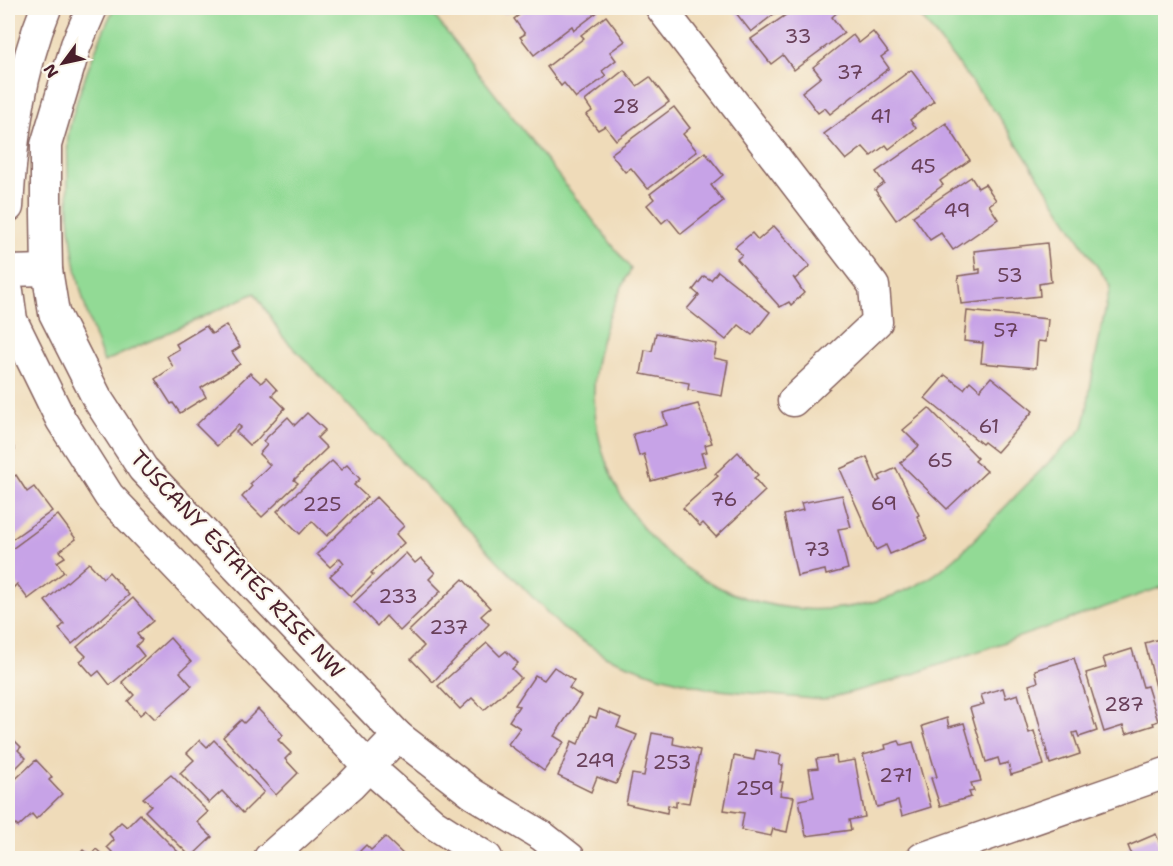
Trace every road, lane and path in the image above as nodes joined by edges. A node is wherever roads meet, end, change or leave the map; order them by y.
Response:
1 (46, 8) edge
2 (92, 8) edge
3 (661, 8) edge
4 (8, 207) edge
5 (47, 270) junction
6 (8, 271) edge
7 (9, 311) edge
8 (54, 313) junction
9 (793, 401) dead end
10 (398, 736) junction
11 (369, 767) junction
12 (1166, 773) edge
13 (269, 858) edge
14 (487, 858) edge
15 (570, 858) edge
16 (922, 858) edge

1 - 4 street
2 - 5 street, TUSCANY ESTATES RISE NW
3 - 9 street
5 - 6 street
5 - 8 street, TUSCANY ESTATES RISE NW
7 - 8 street
7 - 11 street, TUSCANY ESTATES RISE NW
8 - 10 street, TUSCANY ESTATES RISE NW
10 - 11 street
10 - 15 street, TUSCANY ESTATES RISE NW
11 - 13 street
11 - 14 street, TUSCANY ESTATES RISE NW
12 - 16 street

